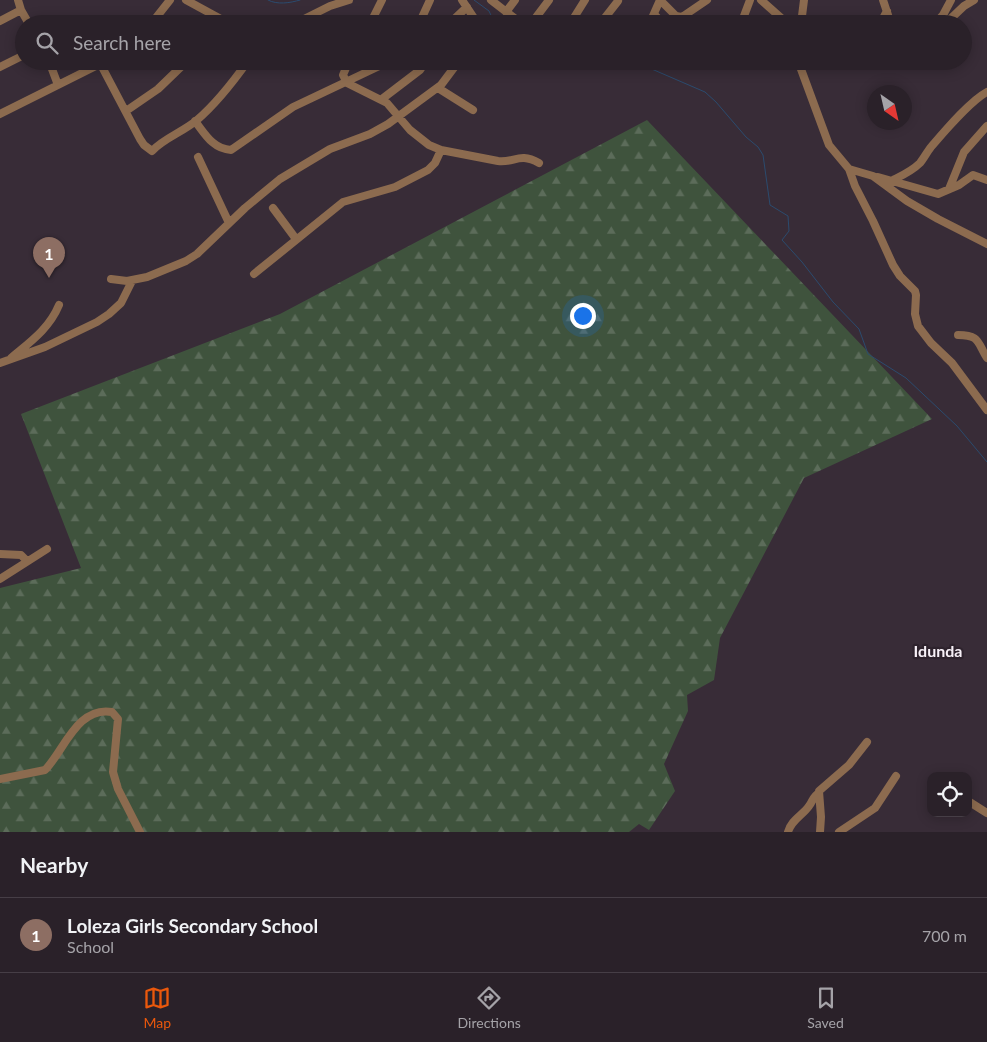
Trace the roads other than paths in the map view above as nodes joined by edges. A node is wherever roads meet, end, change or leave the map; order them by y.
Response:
1 (18, 0) edge
2 (170, 0) edge
3 (186, 0) edge
4 (349, 0) edge
5 (382, 0) edge
6 (430, 0) edge
7 (492, 0) edge
8 (515, 0) edge
9 (549, 0) edge
10 (585, 0) edge
11 (708, 0) edge
12 (750, 0) edge
13 (761, 0) edge
14 (804, 0) edge
15 (882, 0) edge
16 (951, 0) edge
17 (974, 0) edge
18 (618, 1) dead end
19 (465, 3) edge
20 (22, 10) junction
21 (887, 11) junction
22 (506, 12) junction
23 (654, 14) edge
24 (25, 15) edge
25 (158, 15) edge
26 (208, 15) edge
27 (312, 15) edge
28 (374, 15) edge
29 (422, 15) edge
30 (455, 15) edge
31 (472, 15) edge
32 (510, 15) edge
33 (537, 15) edge
34 (576, 15) edge
35 (607, 15) edge
36 (675, 15) edge
37 (685, 15) edge
38 (744, 15) edge
39 (778, 15) edge
40 (802, 15) edge
41 (885, 15) edge
42 (888, 15) edge
43 (943, 15) edge
44 (954, 15) edge
45 (0, 21) edge
46 (15, 60) edge
47 (0, 67) edge
48 (52, 70) edge
49 (89, 70) edge
50 (106, 70) edge
51 (178, 70) edge
52 (241, 70) edge
53 (345, 70) edge
54 (372, 70) edge
55 (420, 70) edge
56 (453, 70) edge
57 (801, 70) edge
58 (347, 83) junction
59 (58, 85) junction
60 (438, 88) junction
61 (987, 92) edge
62 (382, 99) junction
63 (473, 110) dead end
64 (126, 111) junction
65 (0, 114) edge
66 (399, 117) junction
67 (196, 121) junction
68 (987, 126) edge
69 (441, 150) junction
70 (198, 158) dead end
71 (539, 163) dead end
72 (849, 169) junction
73 (873, 176) junction
74 (894, 180) junction
75 (987, 180) edge
76 (949, 188) junction
77 (273, 208) dead end
78 (229, 223) junction
79 (296, 239) junction
80 (987, 244) edge
81 (254, 274) dead end
82 (111, 279) dead end
83 (132, 280) junction
84 (59, 305) dead end
85 (958, 334) dead end
86 (987, 358) edge
87 (3, 362) edge
88 (987, 410) edge
89 (47, 549) dead end
90 (0, 554) edge
91 (27, 561) junction
92 (0, 578) edge
93 (867, 742) dead end
94 (896, 776) dead end
95 (0, 779) edge
96 (819, 793) junction
97 (972, 804) edge
98 (987, 813) edge
99 (140, 832) edge
100 (788, 832) edge
101 (820, 832) edge
102 (840, 832) edge

1 - 20 street
2 - 25 street
3 - 26 street
4 - 27 street
5 - 28 street
6 - 29 street
7 - 22 street
8 - 22 street
9 - 33 street
10 - 34 street
11 - 37 street
12 - 38 street
13 - 39 street
14 - 40 street
15 - 21 street
16 - 43 street
17 - 44 street
18 - 35 street
19 - 30 street
19 - 31 street
20 - 24 street
20 - 45 street
21 - 41 street
21 - 42 street
22 - 32 street
23 - 36 street
46 - 47 street
48 - 59 street
49 - 59 street
50 - 64 street
51 - 64 street
52 - 67 street
53 - 58 street
54 - 58 street
55 - 62 street
56 - 60 street
57 - 72 street
58 - 62 street
58 - 67 street
59 - 65 street
60 - 63 street
60 - 66 street
61 - 74 street
62 - 66 street
64 - 67 street
66 - 69 street
66 - 78 street
68 - 76 street
69 - 71 street
69 - 79 street
70 - 78 street
72 - 73 street
72 - 88 street
73 - 74 street
73 - 80 street
74 - 76 street
75 - 76 street
77 - 79 street
78 - 83 street
79 - 81 street
82 - 83 street
83 - 87 street
84 - 87 street
85 - 86 street
89 - 91 street
90 - 91 street
91 - 92 street
93 - 96 street
94 - 102 street
95 - 99 street
96 - 100 street
96 - 101 street
97 - 98 street

